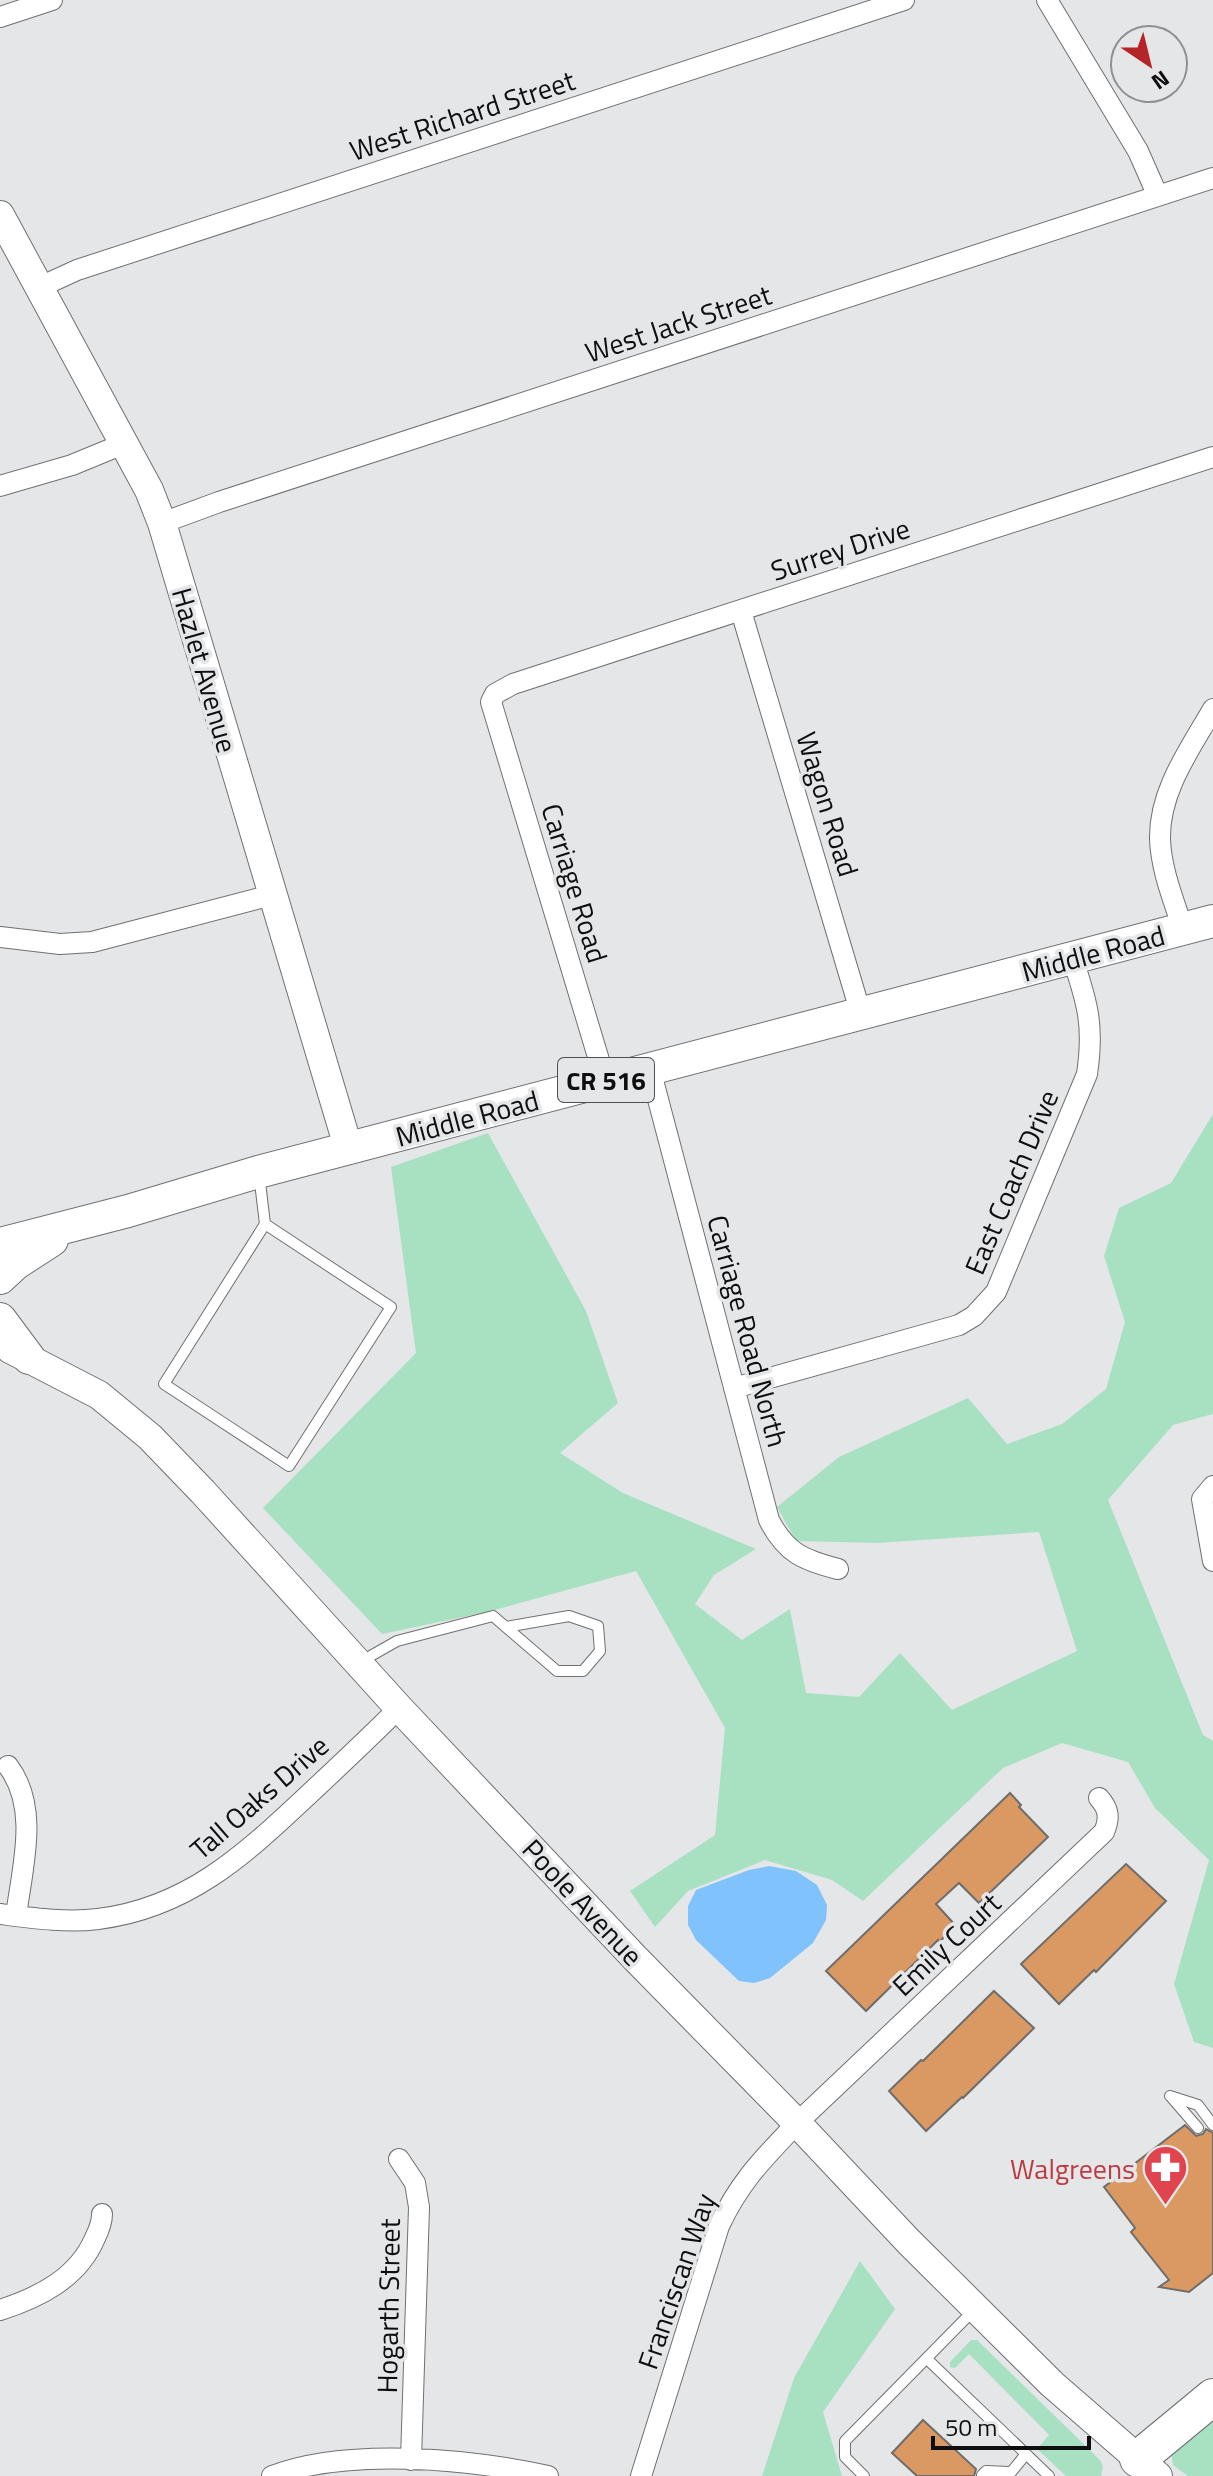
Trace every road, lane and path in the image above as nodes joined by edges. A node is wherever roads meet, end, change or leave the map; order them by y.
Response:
1 (52, 0) edge
2 (904, 0) edge
3 (1047, 0) edge
4 (0, 17) edge
5 (1213, 178) edge
6 (1157, 194) junction
7 (0, 215) edge
8 (40, 287) junction
9 (123, 444) junction
10 (1213, 457) edge
11 (0, 486) edge
12 (162, 523) junction
13 (741, 611) junction
14 (491, 702) joint
15 (1213, 709) edge
16 (272, 895) junction
17 (1198, 925) edge
18 (0, 937) edge
19 (1073, 960) junction
20 (861, 1014) junction
21 (650, 1069) junction
22 (605, 1080) junction
23 (349, 1150) junction
24 (258, 1172) junction
25 (78, 1224) junction
26 (265, 1224) junction
27 (0, 1244) edge
28 (0, 1278) edge
29 (0, 1319) edge
30 (0, 1344) edge
31 (29, 1358) junction
32 (734, 1388) junction
33 (1213, 1486) edge
34 (1213, 1561) edge
35 (838, 1569) dead end
36 (506, 1627) junction
37 (358, 1662) junction
38 (399, 1708) junction
39 (8, 1766) dead end
40 (1099, 1798) dead end
41 (8, 1915) edge
42 (797, 2123) junction
43 (1213, 2125) edge
44 (1198, 2128) dead end
45 (399, 2159) dead end
46 (102, 2214) dead end
47 (976, 2308) junction
48 (0, 2310) edge
49 (927, 2359) junction
50 (1213, 2397) edge
51 (1026, 2454) junction
52 (411, 2460) junction
53 (1142, 2468) edge
54 (982, 2475) edge
55 (1008, 2475) edge
56 (272, 2476) edge
57 (548, 2476) edge
58 (641, 2476) edge
59 (864, 2476) edge
60 (994, 2476) edge
61 (1049, 2476) edge

1 - 4 street
2 - 8 street, West Richard Street
3 - 6 street
5 - 6 street, West Jack Street
6 - 12 street, West Jack Street
7 - 8 street, Hazlet Avenue
8 - 9 street, Hazlet Avenue
9 - 11 street
9 - 12 street, Hazlet Avenue
10 - 13 street, Surrey Drive
12 - 16 street, Hazlet Avenue
13 - 14 street, Surrey Drive
13 - 20 street, Wagon Road
14 - 22 street, Carriage Road
15 - 17 street
16 - 18 street
16 - 23 street, Hazlet Avenue
17 - 19 main road, Middle Road / CR 516
19 - 20 main road, Middle Road / CR 516
19 - 32 street, East Coach Drive
20 - 21 main road, Middle Road / CR 516
21 - 22 main road, Middle Road / CR 516
21 - 32 street, Carriage Road North
22 - 23 main road, Middle Road / CR 516
23 - 24 main road, Middle Road / CR 516
24 - 25 main road, Middle Road / CR 516
24 - 26 lane
25 - 27 main road, Middle Road / CR 516
25 - 28 main road
26 - 26 lane
29 - 31 main road
30 - 31 street, Poole Avenue
31 - 37 street, Poole Avenue
32 - 35 street, Carriage Road North
33 - 34 street
36 - 36 lane
36 - 37 lane
37 - 38 street, Poole Avenue
38 - 41 street, Tall Oaks Drive
38 - 42 street, Poole Avenue
39 - 41 street
40 - 42 street, Emily Court
42 - 47 street, Poole Avenue
42 - 58 street, Franciscan Way
43 - 44 lane
45 - 52 street, Hogarth Street
46 - 48 street
47 - 49 lane
47 - 53 street, Poole Avenue
49 - 51 lane
49 - 59 lane
50 - 53 highway
51 - 55 lane
51 - 61 lane
52 - 56 street
52 - 57 street
54 - 55 lane
55 - 60 lane

